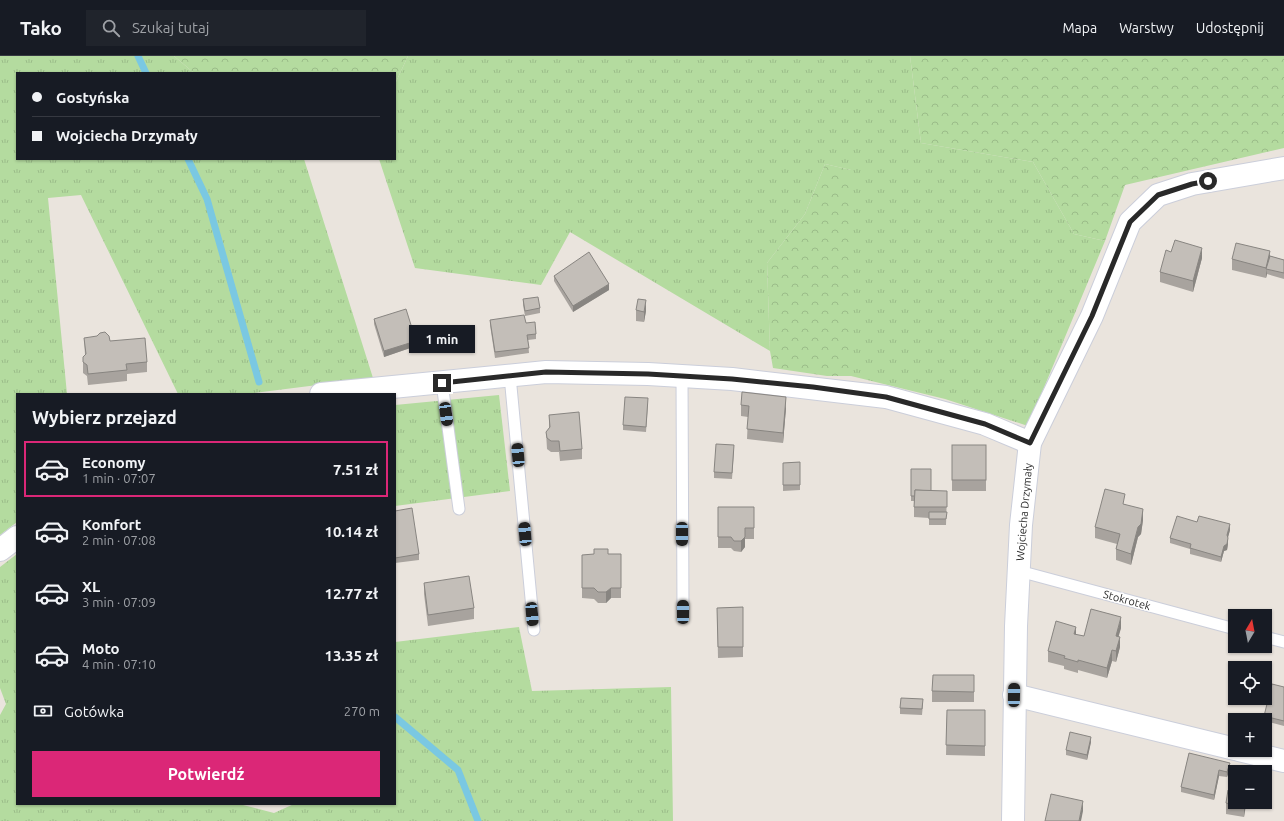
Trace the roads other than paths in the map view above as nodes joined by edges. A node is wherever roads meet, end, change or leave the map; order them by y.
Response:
1 (1284, 168) edge
2 (510, 376) junction
3 (682, 376) junction
4 (442, 383) junction
5 (332, 393) edge
6 (1030, 443) junction
7 (459, 509) dead end
8 (16, 538) edge
9 (0, 550) edge
10 (1019, 571) junction
11 (683, 612) dead end
12 (1228, 627) edge
13 (534, 630) dead end
14 (1272, 638) edge
15 (1284, 642) edge
16 (1014, 695) junction
17 (1228, 747) edge
18 (1267, 757) edge
19 (1284, 761) edge
20 (1013, 821) edge

1 - 6 street, Wojciecha Drzymały
2 - 3 street
2 - 4 street
2 - 13 lane
3 - 6 street
3 - 11 lane
4 - 5 street
4 - 7 lane
6 - 10 street, Wojciecha Drzymały
8 - 9 street
10 - 12 lane, Stokrotek
10 - 16 street, Wojciecha Drzymały
14 - 15 lane
16 - 17 street
16 - 20 street, Wojciecha Drzymały
18 - 19 street

